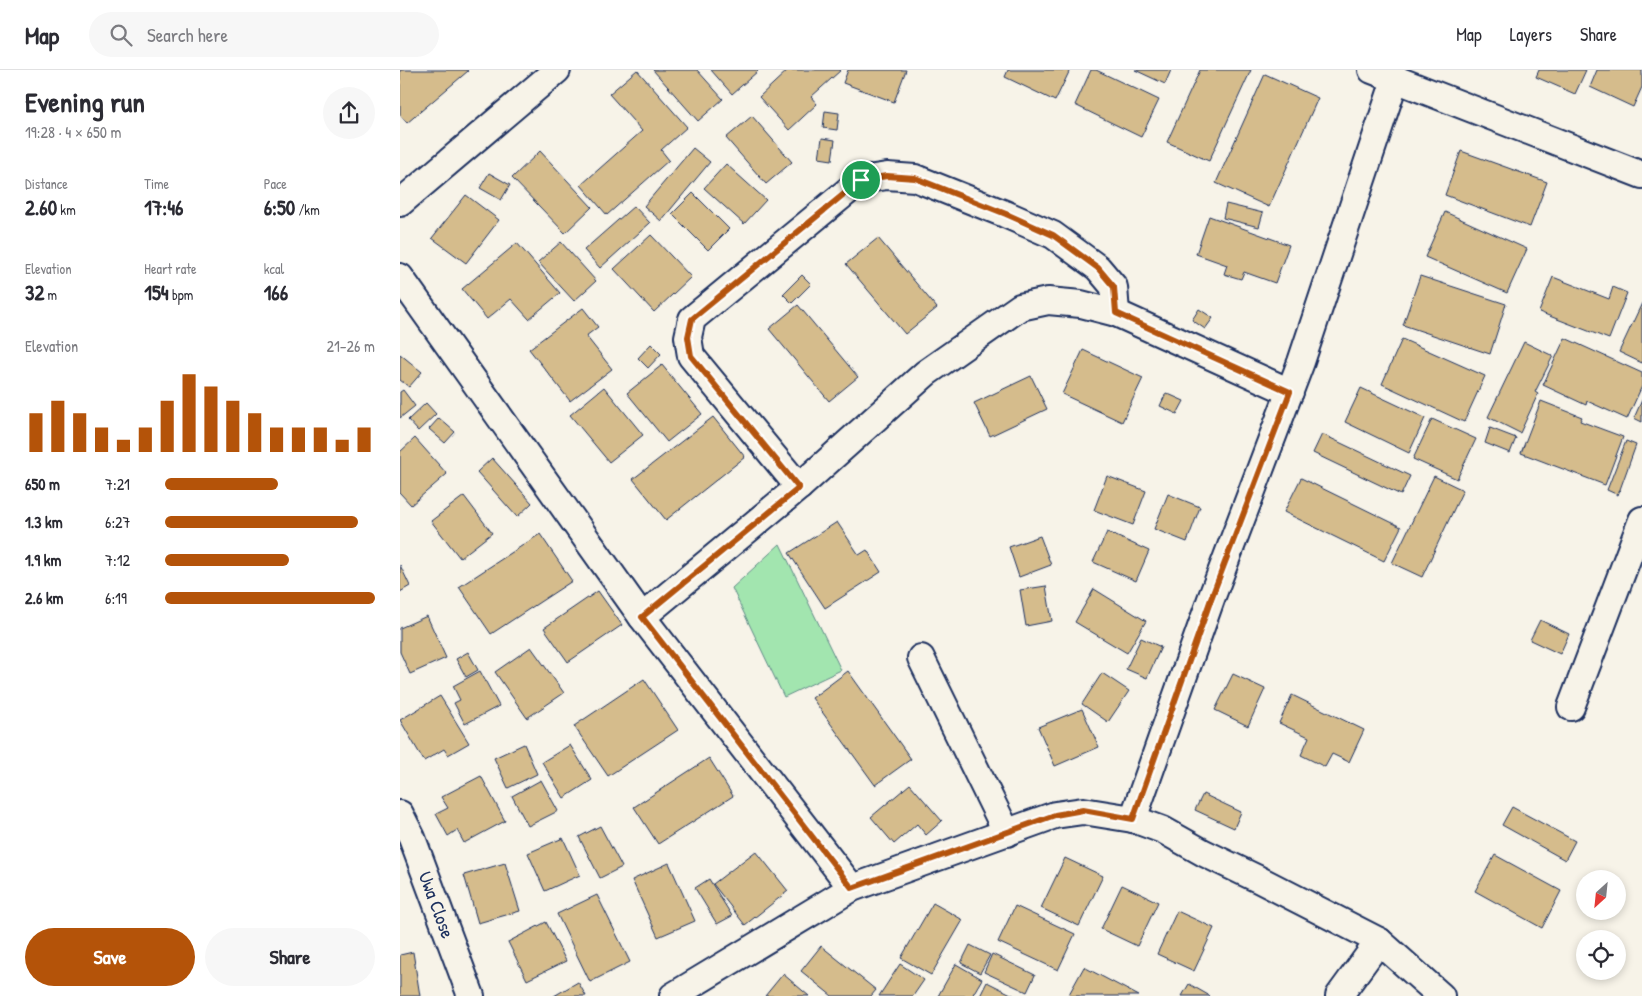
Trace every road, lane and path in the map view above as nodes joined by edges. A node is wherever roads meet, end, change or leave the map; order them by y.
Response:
1 (557, 70) edge
2 (1372, 70) edge
3 (1395, 80) junction
4 (1642, 175) edge
5 (400, 203) edge
6 (400, 277) edge
7 (1116, 313) junction
8 (1290, 392) junction
9 (799, 488) junction
10 (1642, 520) edge
11 (642, 617) junction
12 (921, 658) dead end
13 (1571, 707) dead end
14 (400, 814) edge
15 (1133, 819) junction
16 (1006, 833) junction
17 (852, 888) junction
18 (1379, 940) junction
19 (471, 996) edge
20 (673, 996) edge
21 (1339, 996) edge
22 (1441, 996) edge

1 - 5 street
2 - 3 street
3 - 4 street
3 - 8 street
6 - 11 street
7 - 8 street
7 - 9 street
7 - 9 street
8 - 15 street
9 - 11 street
10 - 13 street
11 - 17 street
12 - 16 street
14 - 19 street, Uwa Close
15 - 16 street
15 - 18 street
16 - 17 street
17 - 20 street
18 - 21 street
18 - 22 street

